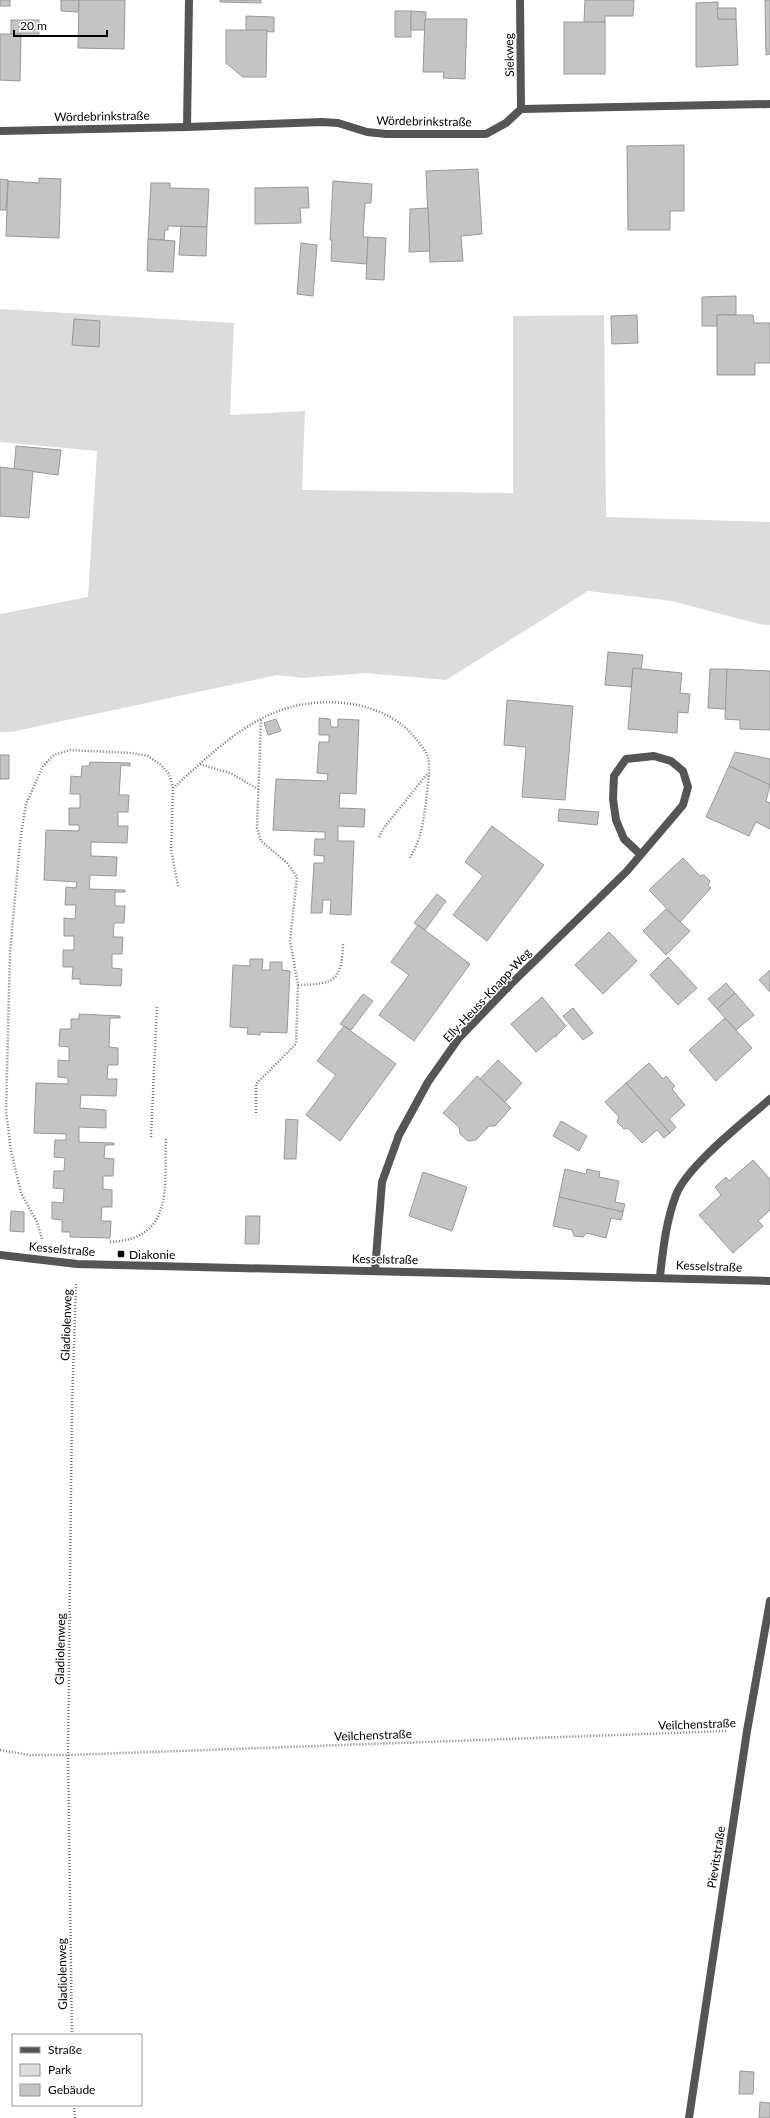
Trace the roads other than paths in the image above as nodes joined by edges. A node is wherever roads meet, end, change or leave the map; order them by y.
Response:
1 (189, 0) edge
2 (520, 0) edge
3 (770, 104) edge
4 (521, 109) junction
5 (187, 127) junction
6 (0, 131) edge
7 (640, 854) junction
8 (770, 1099) edge
9 (0, 1255) edge
10 (375, 1270) junction
11 (660, 1276) junction
12 (770, 1281) edge
13 (770, 1601) edge
14 (689, 2118) edge

1 - 5 street
2 - 4 street, Siekweg
3 - 4 street
4 - 5 street, Wördebrinkstraße
5 - 6 street, Wördebrinkstraße
7 - 7 street, Elly-Heuss-Knapp-Weg
7 - 10 street, Elly-Heuss-Knapp-Weg
8 - 11 street
9 - 10 street, Kesselstraße
10 - 11 street, Kesselstraße
11 - 12 street, Kesselstraße
13 - 14 street, Pievitstraße

